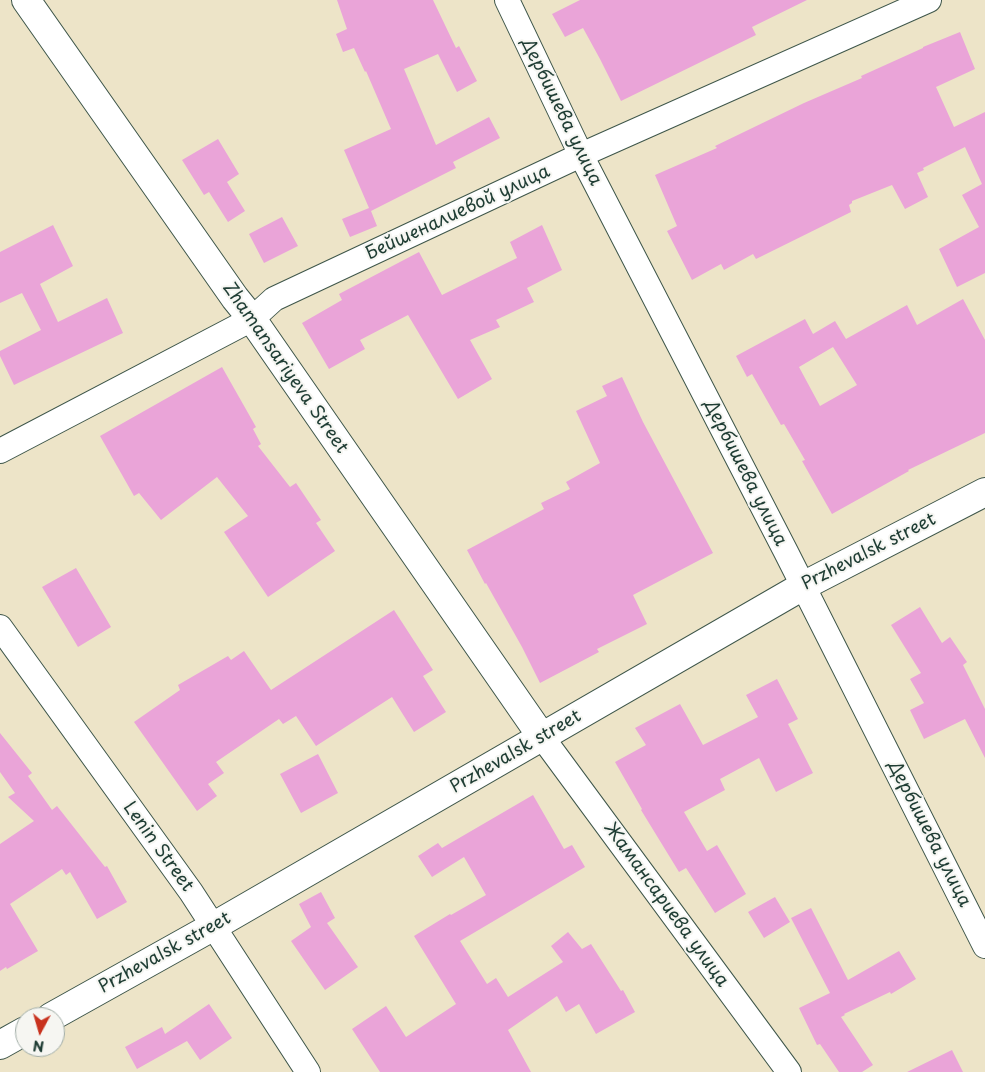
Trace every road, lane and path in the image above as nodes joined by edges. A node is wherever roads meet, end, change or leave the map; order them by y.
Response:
1 (26, 0) edge
2 (507, 0) edge
3 (929, 0) edge
4 (581, 155) junction
5 (252, 319) junction
6 (0, 451) edge
7 (985, 492) edge
8 (803, 586) junction
9 (0, 627) edge
10 (542, 737) junction
11 (214, 926) junction
12 (985, 946) edge
13 (65, 1009) edge
14 (15, 1037) edge
15 (0, 1045) edge
16 (308, 1072) edge
17 (789, 1072) edge

1 - 5 main road, Zhamansariyeva Street
2 - 4 street, Дербишева улица
3 - 4 street, Бейшеналиевой улица
4 - 5 street, Бейшеналиевой улица
4 - 8 street, Дербишева улица
5 - 6 street, Бейшеналиевой улица
5 - 10 main road, Zhamansariyeva Street
7 - 8 main road, Przhevalsk street
8 - 10 main road, Przhevalsk street
8 - 12 street, Дербишева улица
9 - 11 street, Lenin Street
10 - 11 main road, Przhevalsk street
10 - 17 street, Жамансариева улица
11 - 13 main road, Przhevalsk street
11 - 16 street, Lenin Street
14 - 15 main road

